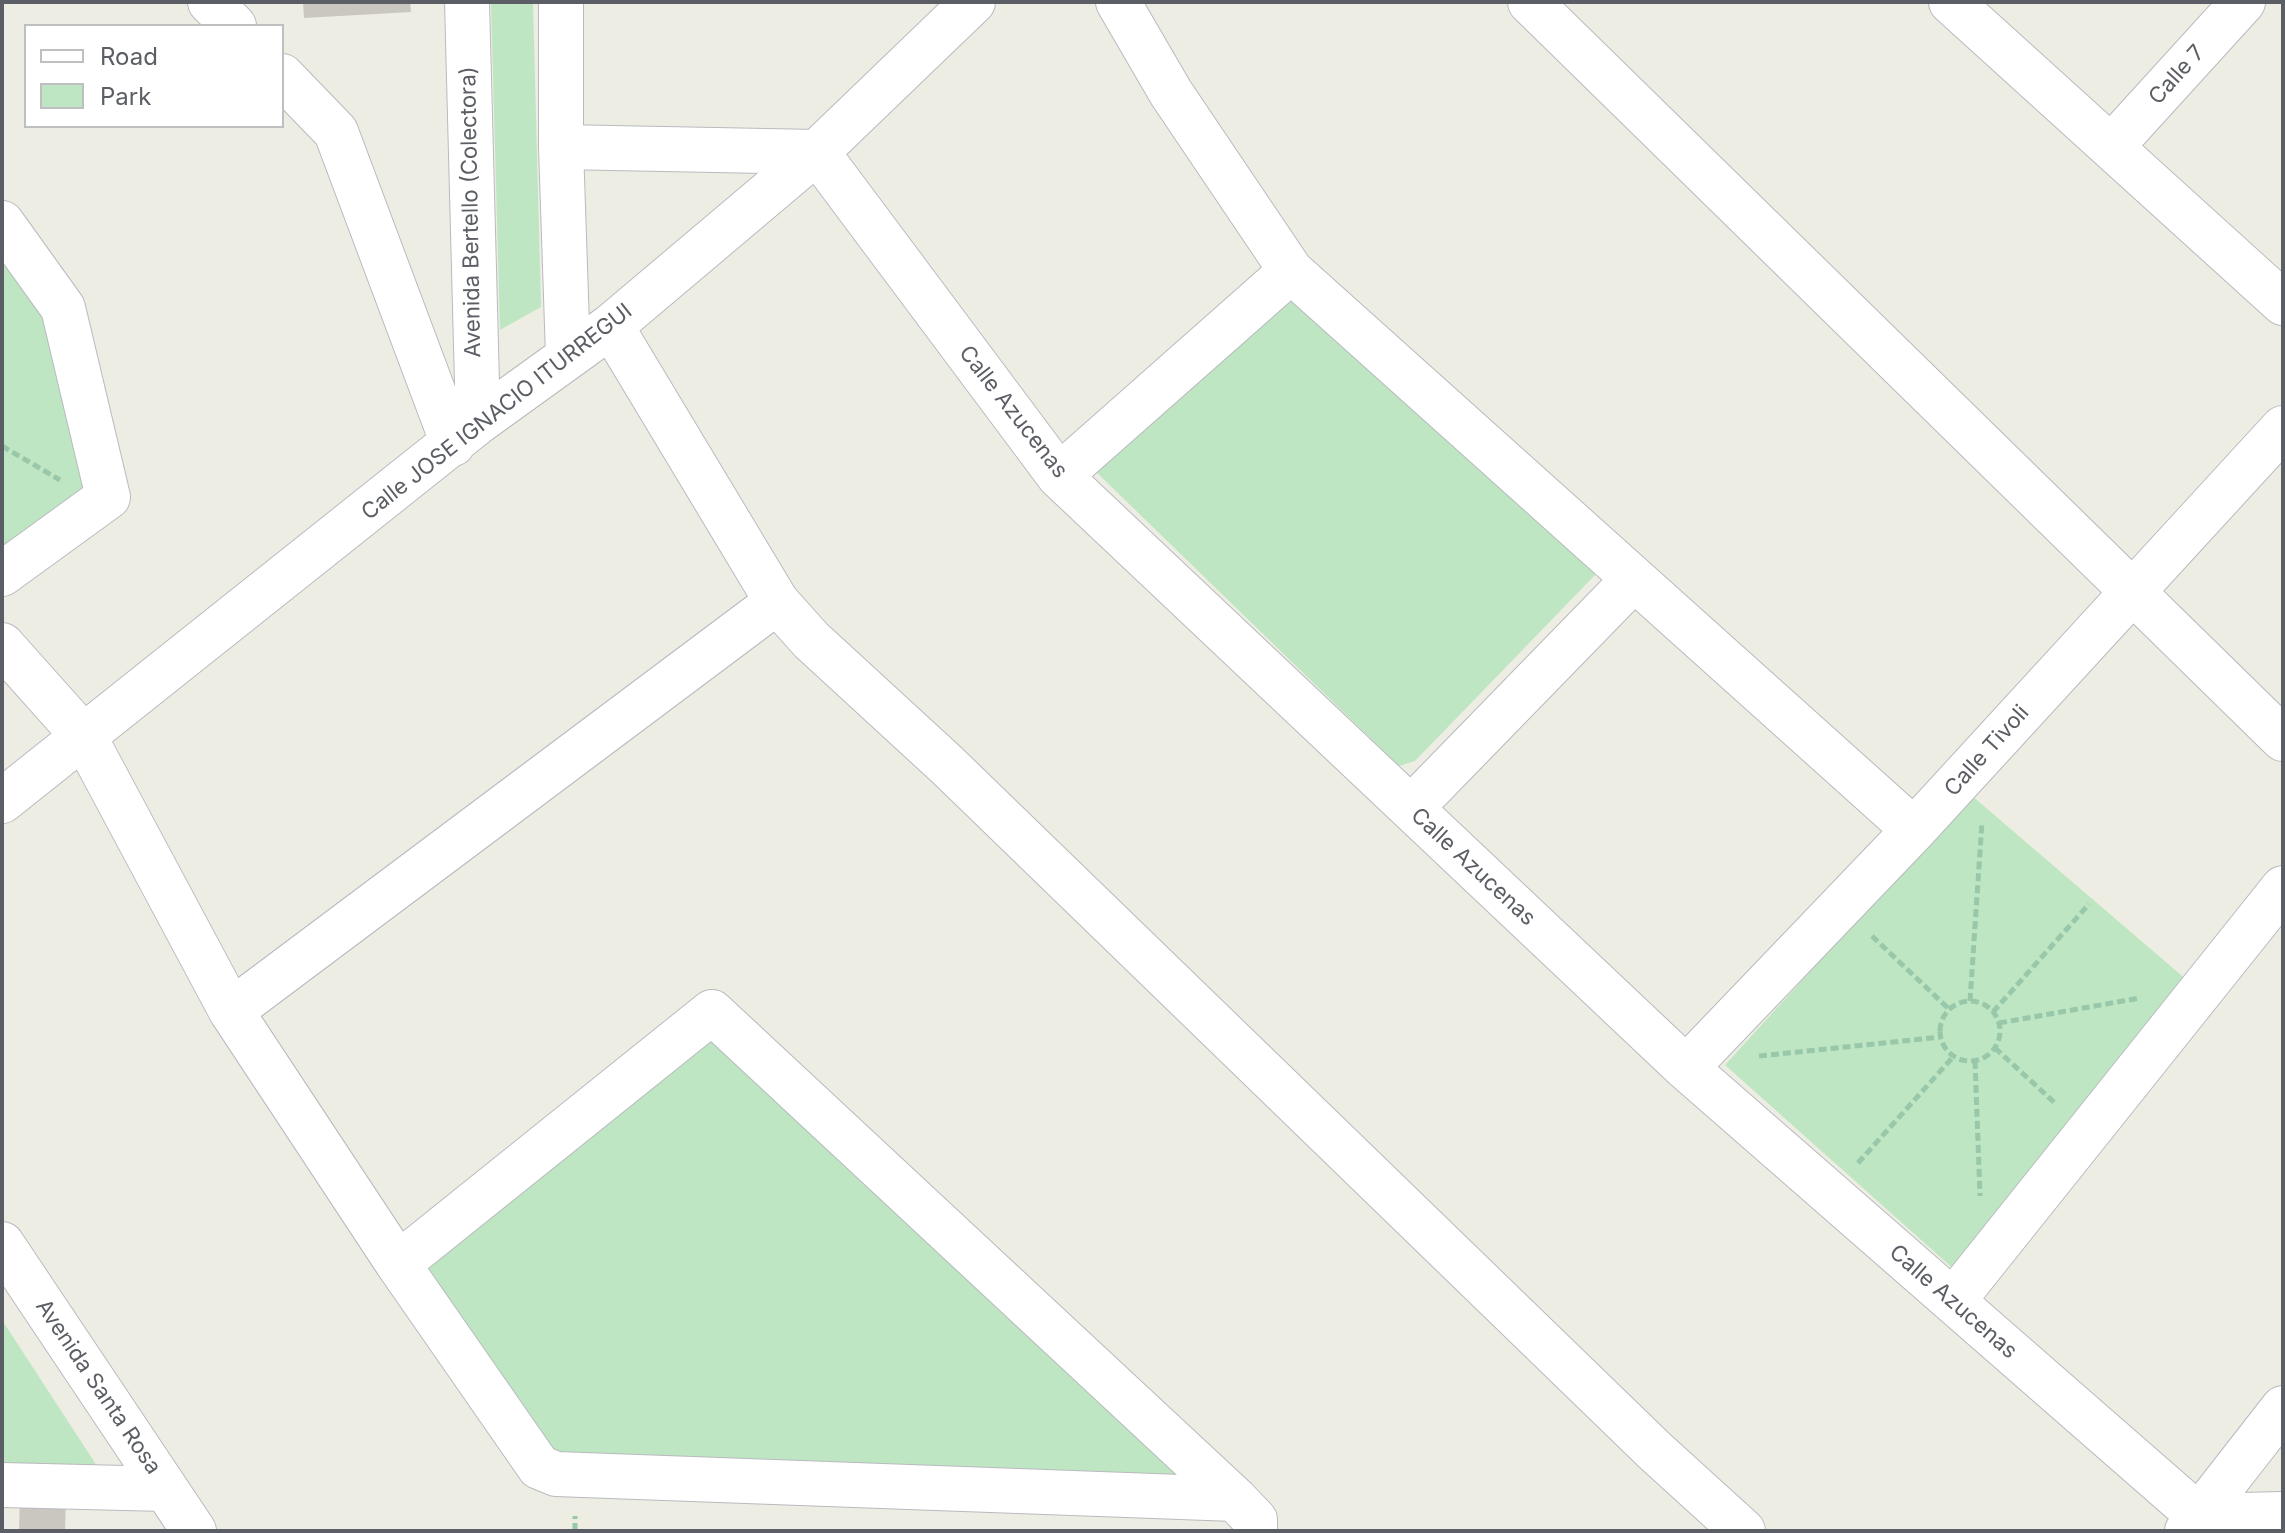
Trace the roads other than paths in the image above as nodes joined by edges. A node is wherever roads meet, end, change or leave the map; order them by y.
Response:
1 (210, 2) edge
2 (467, 2) edge
3 (561, 2) edge
4 (973, 2) edge
5 (1118, 2) edge
6 (1530, 2) edge
7 (1951, 2) edge
8 (2243, 2) edge
9 (232, 24) edge
10 (284, 78) edge
11 (561, 147) junction
12 (2111, 147) junction
13 (817, 152) junction
14 (2, 223) edge
15 (1291, 271) junction
16 (2283, 303) edge
17 (611, 326) junction
18 (568, 356) junction
19 (2283, 428) edge
20 (466, 433) junction
21 (1059, 476) junction
22 (2, 574) edge
23 (1634, 579) junction
24 (2132, 592) junction
25 (777, 602) junction
26 (2, 645) edge
27 (85, 738) junction
28 (2283, 739) edge
29 (2, 801) edge
30 (1411, 808) junction
31 (1914, 830) junction
32 (2283, 888) edge
33 (231, 1011) junction
34 (1686, 1068) junction
35 (2, 1244) edge
36 (398, 1264) junction
37 (1953, 1301) junction
38 (2283, 1408) edge
39 (2, 1485) edge
40 (166, 1489) junction
41 (2283, 1514) edge
42 (1245, 1515) edge
43 (2193, 1524) edge
44 (194, 1531) edge
45 (1743, 1531) edge

1 - 9 street
2 - 20 street, Avenida Bertello (Colectora)
3 - 11 street
4 - 13 street, Calle JOSE IGNACIO ITURREGUI
5 - 15 street
6 - 24 street
7 - 12 street
8 - 12 street, Calle 7
10 - 20 street
11 - 13 street
11 - 18 street
12 - 16 street
13 - 17 street, Calle JOSE IGNACIO ITURREGUI
13 - 21 street, Calle Azucenas
14 - 22 street
15 - 21 street
15 - 23 street
17 - 18 street, Calle JOSE IGNACIO ITURREGUI
17 - 25 street
18 - 20 street, Calle JOSE IGNACIO ITURREGUI
19 - 24 street, Calle Tivoli
20 - 27 street, Calle JOSE IGNACIO ITURREGUI
21 - 30 street, Calle Azucenas
23 - 30 street
23 - 31 street
24 - 28 street
24 - 31 street, Calle Tivoli
25 - 33 street
25 - 45 street
26 - 27 street
27 - 29 street, Calle JOSE IGNACIO ITURREGUI
27 - 33 street
30 - 34 street, Calle Azucenas
31 - 34 street, Calle Tivoli
32 - 37 street
33 - 36 street
34 - 37 street, Calle Azucenas
35 - 40 street, Avenida Santa Rosa
36 - 42 street
36 - 42 street
37 - 43 street, Calle Azucenas
38 - 43 street
39 - 40 street
40 - 44 street, Avenida Santa Rosa
41 - 43 street

